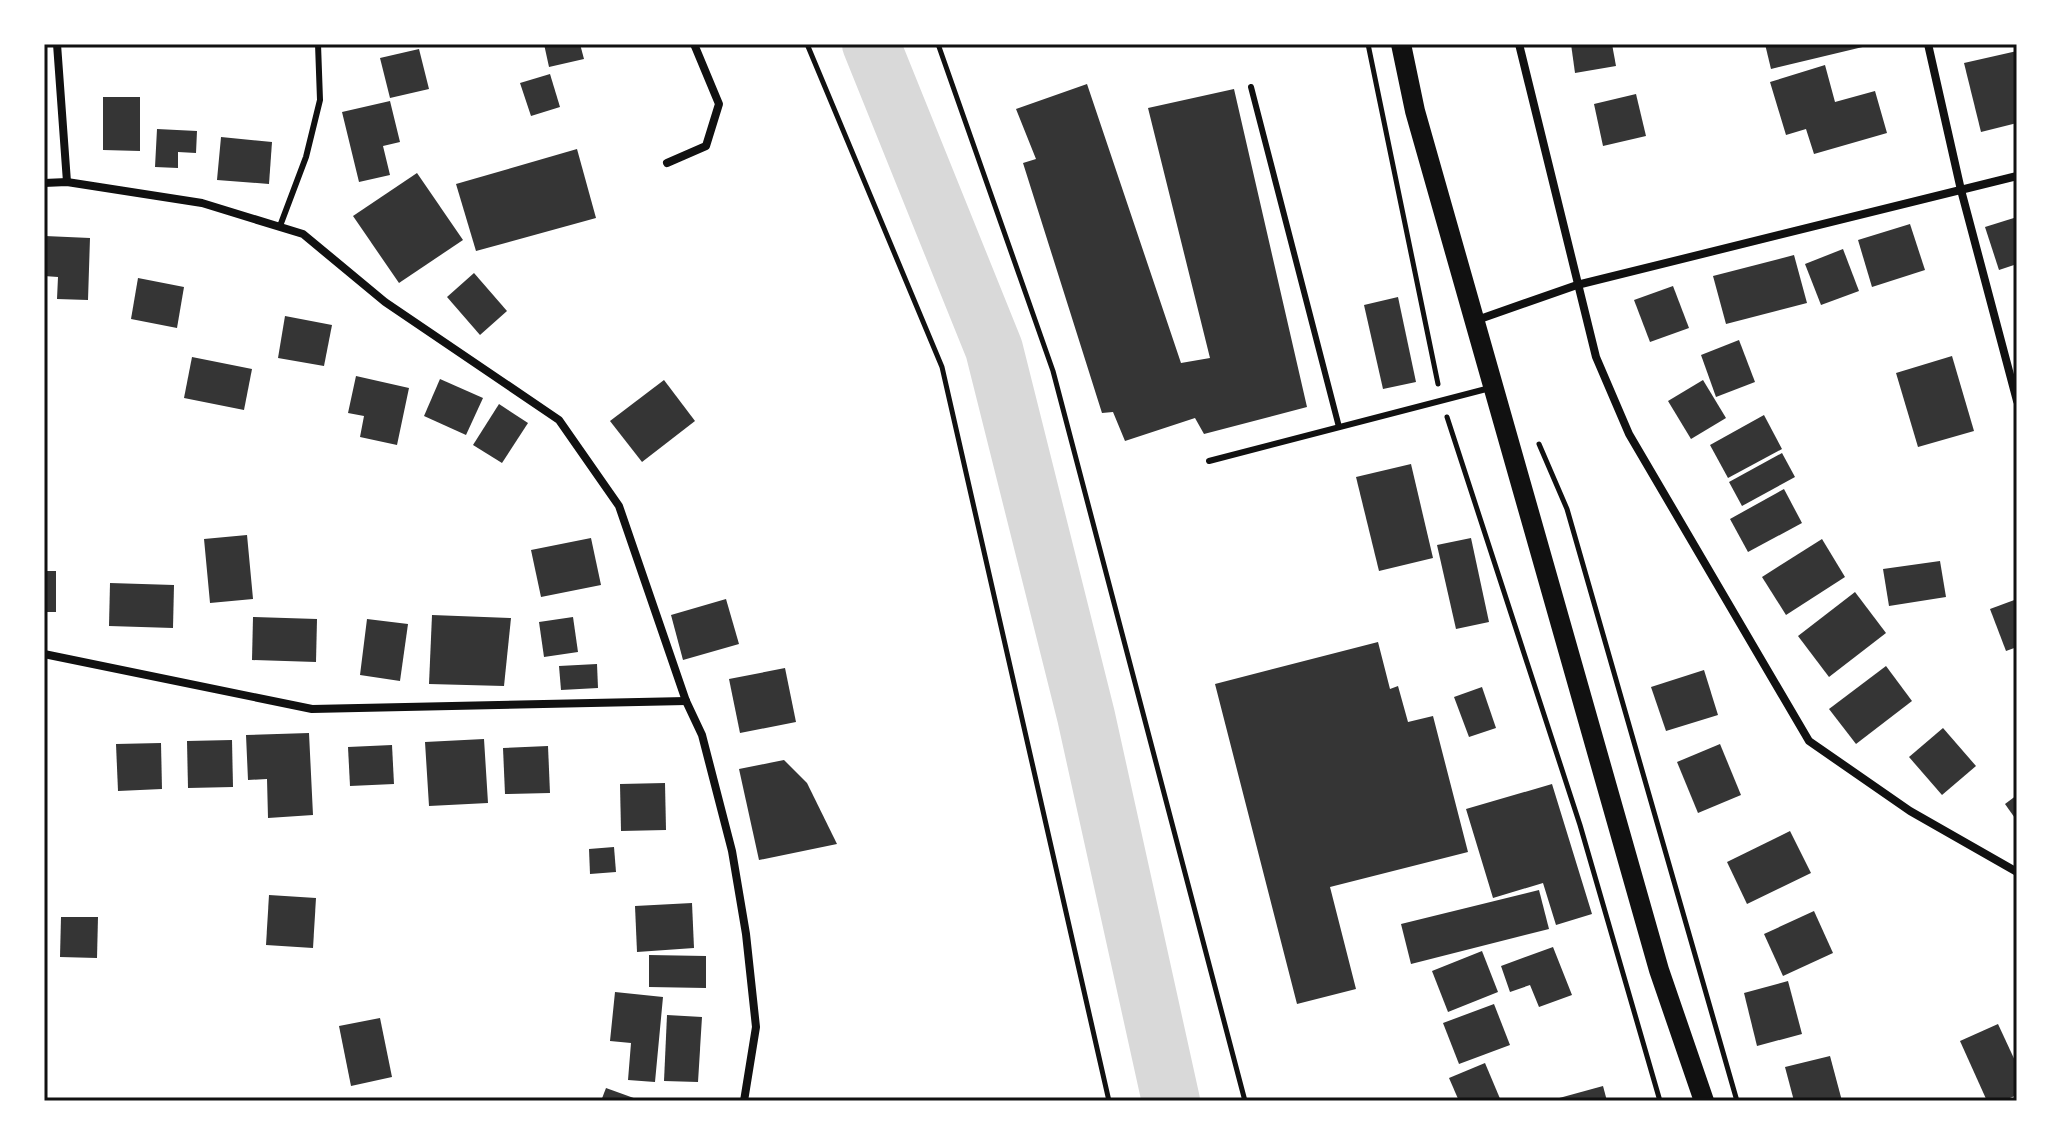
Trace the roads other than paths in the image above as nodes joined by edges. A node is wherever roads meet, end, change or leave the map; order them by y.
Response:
1 (57, 44) edge
2 (318, 44) edge
3 (694, 44) edge
4 (1401, 44) edge
5 (1519, 44) edge
6 (1928, 44) edge
7 (1251, 87) dead end
8 (667, 163) dead end
9 (2017, 176) edge
10 (67, 182) junction
11 (44, 183) edge
12 (1961, 190) junction
13 (280, 226) junction
14 (1577, 285) junction
15 (1475, 320) junction
16 (1493, 387) junction
17 (2017, 401) edge
18 (1339, 427) junction
19 (1209, 461) dead end
20 (44, 654) edge
21 (686, 701) junction
22 (2017, 872) edge
23 (744, 1101) edge
24 (1704, 1101) edge

1 - 10 street
2 - 13 lane
3 - 8 street
4 - 15 main road
5 - 14 street
6 - 12 street
7 - 18 lane
9 - 12 street
10 - 11 street
10 - 13 street
12 - 14 street
12 - 17 street
13 - 21 street
14 - 15 street
14 - 22 street
15 - 16 main road
16 - 18 lane
16 - 24 main road
18 - 19 lane
20 - 21 street
21 - 23 street

